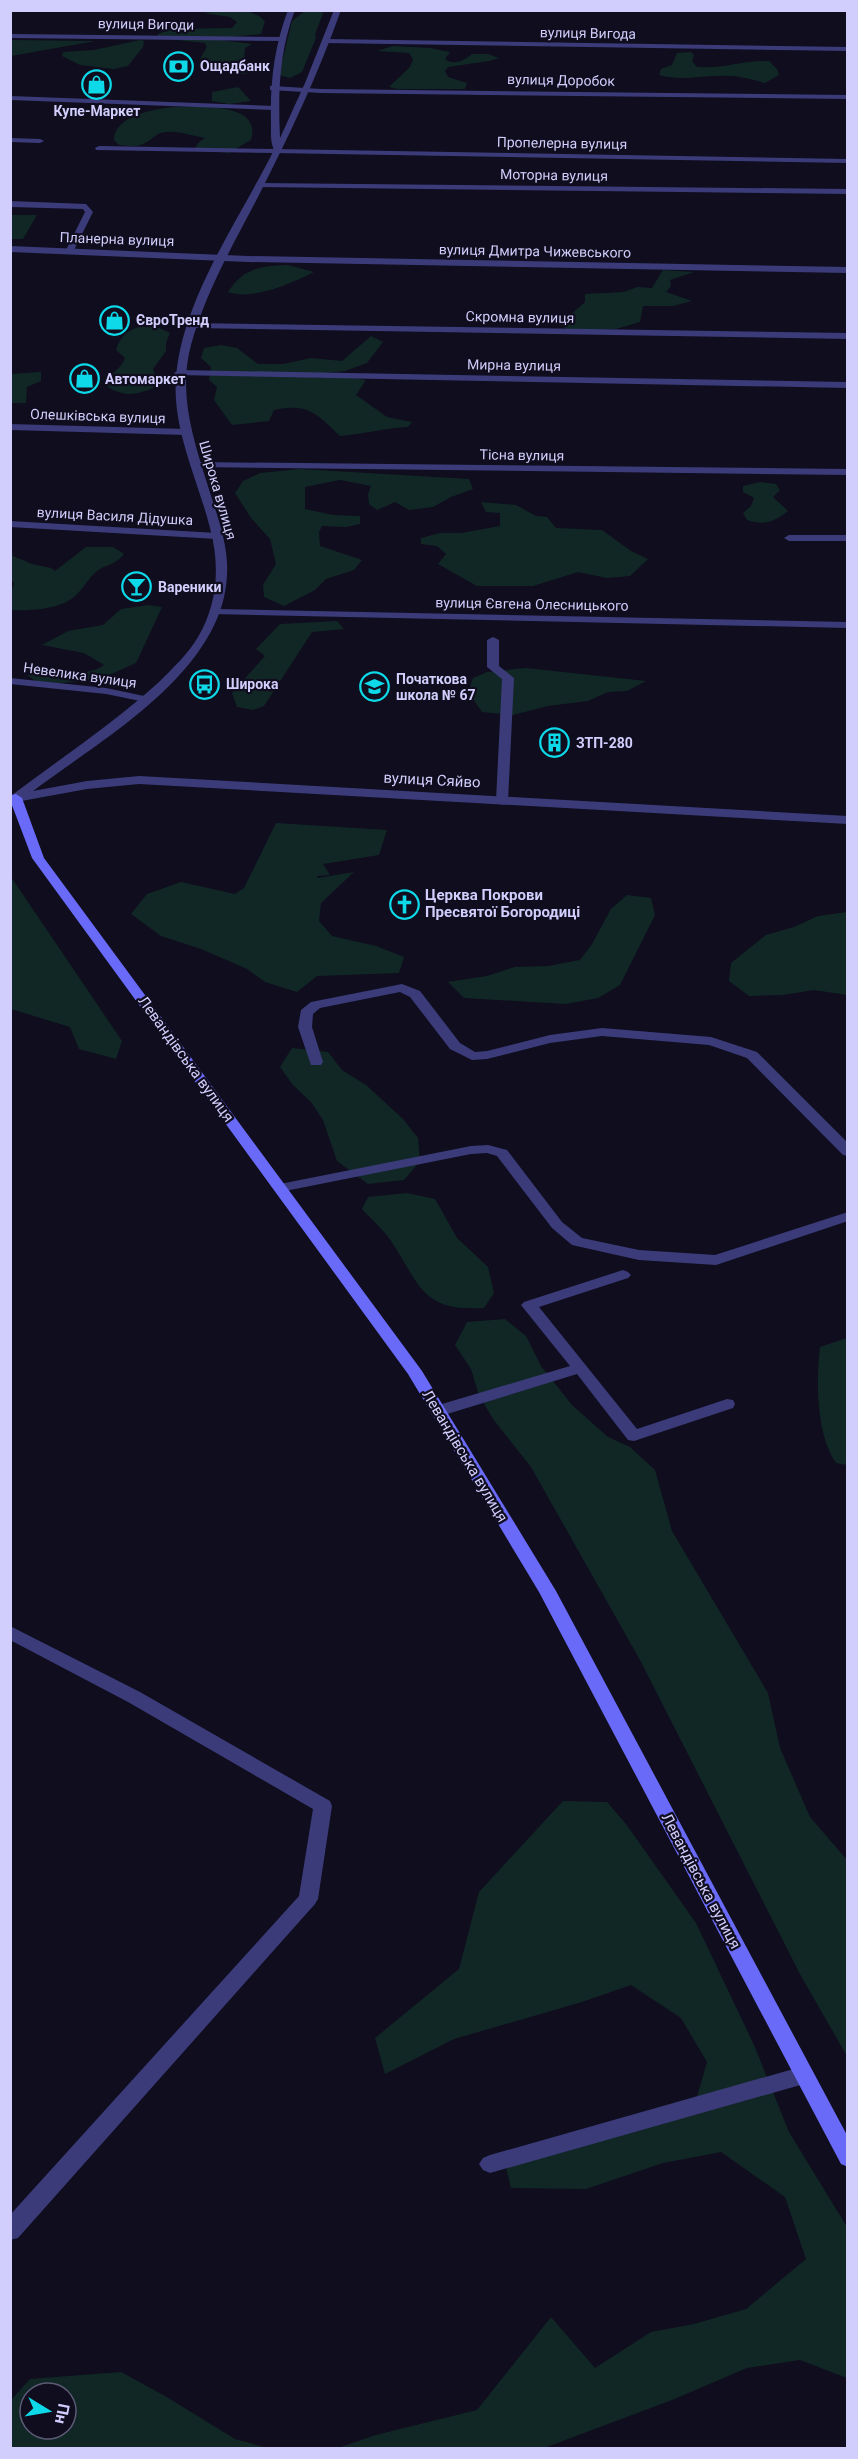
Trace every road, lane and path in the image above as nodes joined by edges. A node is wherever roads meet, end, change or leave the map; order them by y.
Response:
1 (292, 10) edge
2 (338, 10) edge
3 (10, 36) edge
4 (282, 39) junction
5 (327, 41) junction
6 (848, 49) edge
7 (273, 88) junction
8 (305, 90) junction
9 (848, 97) edge
10 (10, 98) edge
11 (275, 108) junction
12 (10, 140) edge
13 (40, 141) dead end
14 (99, 148) dead end
15 (276, 151) junction
16 (848, 161) edge
17 (260, 185) junction
18 (848, 192) edge
19 (10, 204) edge
20 (10, 249) edge
21 (70, 250) junction
22 (223, 258) junction
23 (848, 270) edge
24 (192, 325) junction
25 (848, 336) edge
26 (179, 373) junction
27 (848, 385) edge
28 (10, 427) edge
29 (186, 432) junction
30 (197, 465) junction
31 (847, 473) edge
32 (10, 524) edge
33 (217, 536) junction
34 (789, 538) dead end
35 (848, 538) edge
36 (216, 612) junction
37 (848, 625) edge
38 (493, 640) dead end
39 (10, 681) edge
40 (145, 699) junction
41 (12, 798) edge
42 (502, 801) junction
43 (848, 820) edge
44 (316, 1062) dead end
45 (848, 1152) edge
46 (280, 1188) junction
47 (848, 1216) edge
48 (622, 1275) dead end
49 (580, 1368) junction
50 (727, 1404) dead end
51 (438, 1411) junction
52 (10, 1632) edge
53 (804, 2075) junction
54 (848, 2158) edge
55 (490, 2164) dead end
56 (10, 2231) edge

1 - 4 street, Широка вулиця
2 - 5 street, Широка вулиця
3 - 4 street, вулиця Вигоди
4 - 7 street, Широка вулиця
5 - 6 street, вулиця Вигода
5 - 8 street, Широка вулиця
7 - 8 street, вулиця Доробок
7 - 11 street, Широка вулиця
8 - 9 street, вулиця Доробок
8 - 15 street, Широка вулиця
10 - 11 street
11 - 15 street, Широка вулиця
12 - 13 street
14 - 15 street, Пропелерна вулиця
15 - 16 street, Пропелерна вулиця
15 - 17 street, Широка вулиця
17 - 18 street, Моторна вулиця
17 - 22 street, Широка вулиця
19 - 21 street
20 - 21 street, Планерна вулиця
21 - 22 street, Планерна вулиця
22 - 23 street, вулиця Дмитра Чижевського
22 - 24 street, Широка вулиця
24 - 25 street, Скромна вулиця
24 - 26 street, Широка вулиця
26 - 27 street, Мирна вулиця
26 - 29 street, Широка вулиця
28 - 29 street, Олешківська вулиця
29 - 30 street, Широка вулиця
30 - 31 street, Тісна вулиця
30 - 33 street, Широка вулиця
32 - 33 street, вулиця Василя Дідушка
33 - 36 street, Широка вулиця
34 - 35 street
36 - 37 street, вулиця Євгена Олесницького
36 - 40 street, Широка вулиця
38 - 42 street
39 - 40 street, Невелика вулиця
40 - 41 street, Широка вулиця
41 - 42 street, вулиця Сяйво
41 - 46 main road, Левандівська вулиця
42 - 43 street, вулиця Сяйво
44 - 45 street
46 - 47 street
46 - 51 main road, Левандівська вулиця
48 - 49 street
49 - 50 street
49 - 51 street
51 - 53 main road, Левандівська вулиця
52 - 56 street
53 - 54 main road, Левандівська вулиця
53 - 55 street

